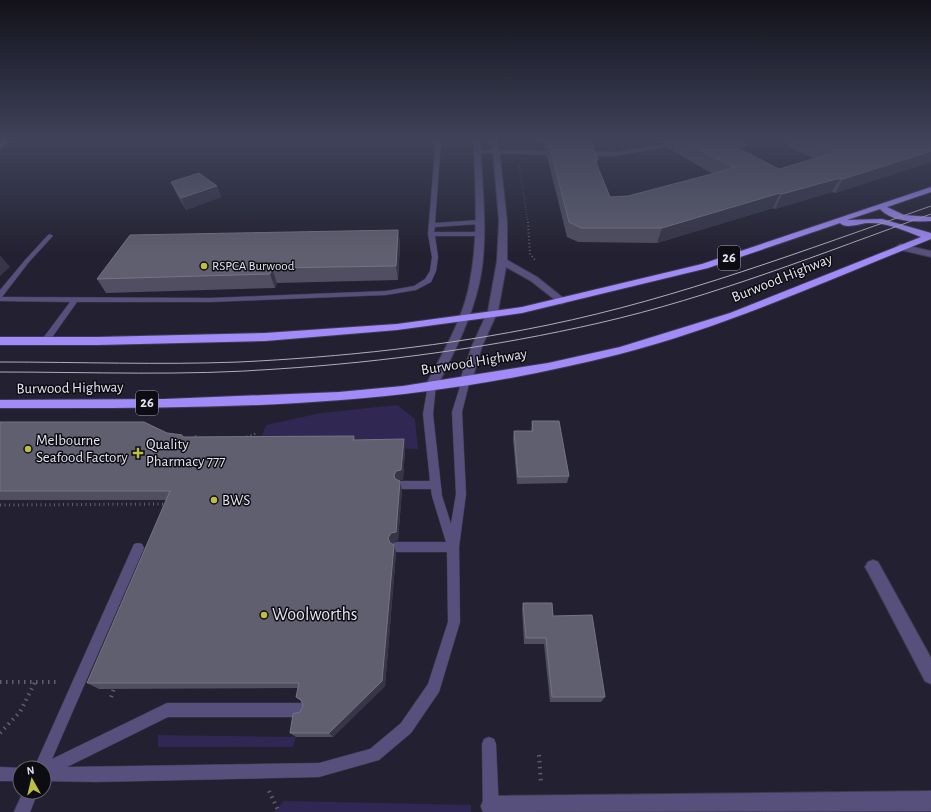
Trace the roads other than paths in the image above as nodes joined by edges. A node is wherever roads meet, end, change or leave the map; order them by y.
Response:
1 (436, 178) edge
2 (477, 178) edge
3 (499, 178) edge
4 (931, 189) edge
5 (881, 206) junction
6 (931, 219) edge
7 (479, 222) junction
8 (830, 223) junction
9 (432, 225) junction
10 (431, 234) junction
11 (480, 234) junction
12 (50, 236) dead end
13 (930, 237) edge
14 (900, 247) junction
15 (931, 254) edge
16 (502, 261) junction
17 (0, 295) edge
18 (0, 299) edge
19 (74, 301) junction
20 (562, 301) junction
21 (491, 315) junction
22 (464, 319) junction
23 (0, 341) edge
24 (45, 341) junction
25 (466, 380) junction
26 (432, 385) junction
27 (0, 404) edge
28 (402, 485) dead end
29 (436, 485) junction
30 (397, 547) dead end
31 (452, 547) junction
32 (138, 548) dead end
33 (873, 567) dead end
34 (931, 676) edge
35 (300, 710) edge
36 (489, 744) dead end
37 (45, 760) edge
38 (52, 768) edge
39 (52, 772) edge
40 (0, 774) edge
41 (12, 774) edge
42 (27, 800) edge
43 (931, 801) edge
44 (491, 809) edge
45 (22, 812) edge

1 - 9 lane
2 - 7 street
3 - 16 street
4 - 5 highway, 26
5 - 6 highway
5 - 8 highway, 26
7 - 9 lane
7 - 11 street
8 - 13 highway
8 - 20 highway, 26
9 - 10 lane
10 - 11 lane
10 - 19 lane
11 - 22 street
12 - 17 lane
13 - 14 highway, Burwood Highway / 26
14 - 15 street
14 - 25 highway, Burwood Highway / 26
16 - 20 street
16 - 21 street
18 - 19 lane
19 - 24 lane
20 - 21 highway, 26
21 - 22 highway, 26
21 - 25 street
22 - 24 highway, 26
22 - 26 street
23 - 24 highway, 26
25 - 26 highway, Burwood Highway / 26
25 - 31 lane
26 - 27 highway, Burwood Highway / 26
26 - 29 lane
28 - 29 lane
29 - 31 lane
30 - 31 lane
31 - 39 lane
32 - 37 lane
33 - 34 street
35 - 38 lane
36 - 44 lane
40 - 41 lane
42 - 45 lane
43 - 44 street

